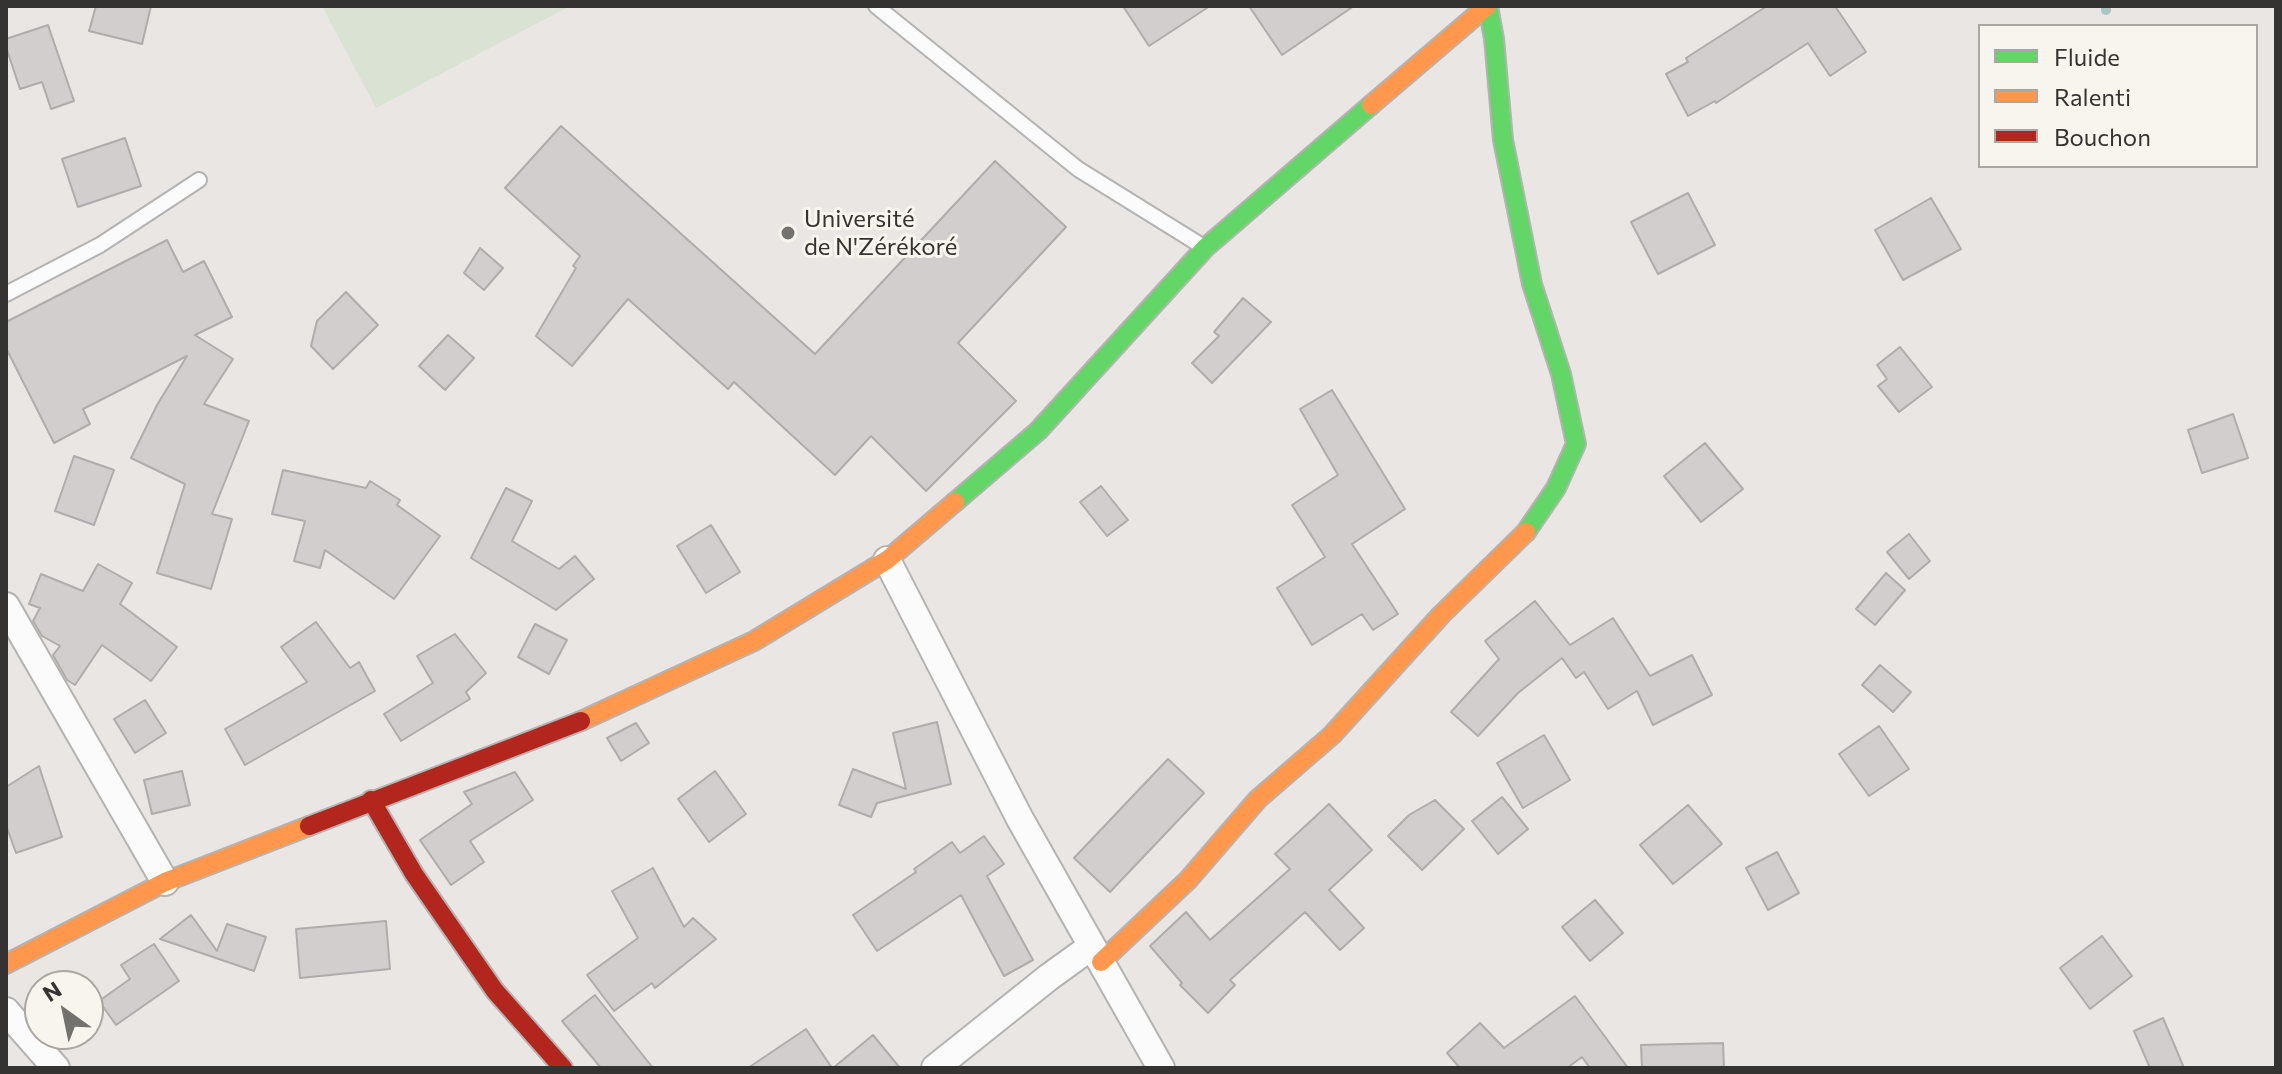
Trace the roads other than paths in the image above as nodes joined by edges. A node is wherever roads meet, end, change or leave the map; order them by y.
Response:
1 (876, 6) edge
2 (1488, 6) edge
3 (199, 180) dead end
4 (1205, 248) junction
5 (6, 294) edge
6 (887, 560) junction
7 (6, 606) edge
8 (371, 800) junction
9 (165, 882) junction
10 (1097, 954) junction
11 (6, 964) edge
12 (6, 1011) edge
13 (56, 1068) edge
14 (563, 1068) edge
15 (935, 1068) edge
16 (1161, 1068) edge

1 - 4 lane
2 - 4 main road
2 - 10 main road
3 - 5 lane
4 - 6 main road
6 - 8 main road
6 - 10 street
7 - 9 street
8 - 9 main road
8 - 14 main road
9 - 11 main road
10 - 15 street
10 - 16 street
12 - 13 street

